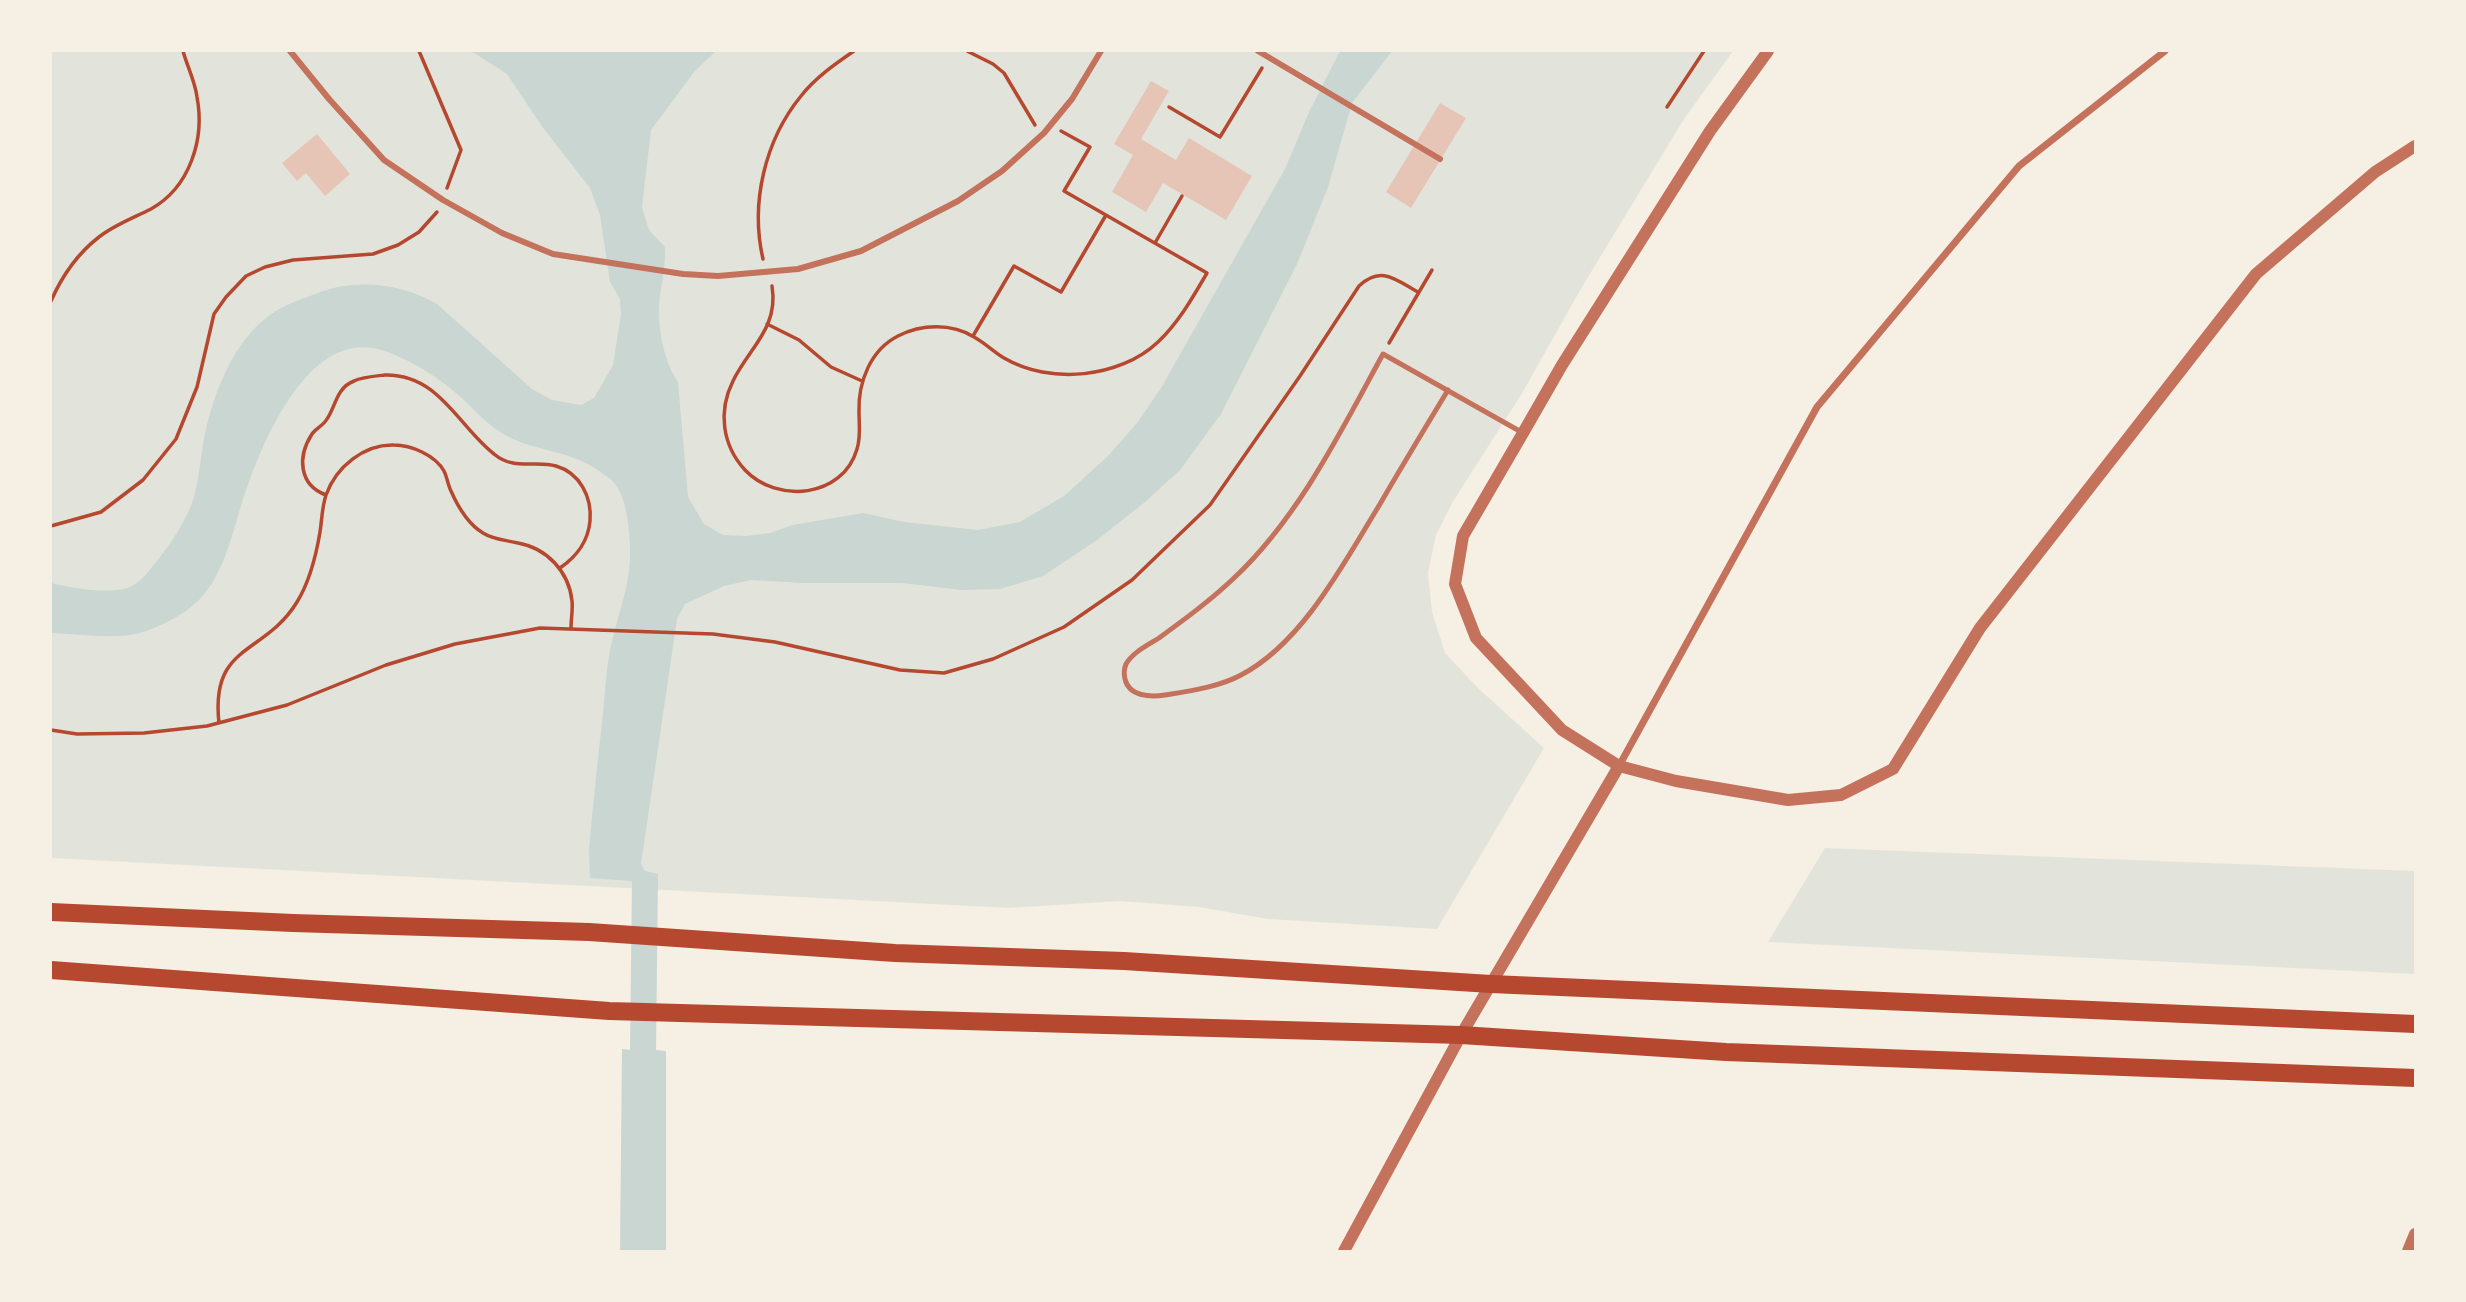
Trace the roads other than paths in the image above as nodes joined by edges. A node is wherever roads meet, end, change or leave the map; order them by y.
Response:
1 (290, 51) edge
2 (1101, 51) edge
3 (1258, 51) edge
4 (1768, 51) edge
5 (2165, 51) edge
6 (2415, 146) edge
7 (1440, 159) dead end
8 (1448, 390) dead end
9 (1523, 433) junction
10 (1619, 766) junction
11 (51, 912) edge
12 (51, 970) edge
13 (1491, 984) junction
14 (2415, 1024) edge
15 (1461, 1035) junction
16 (2415, 1078) edge
17 (2415, 1234) edge
18 (1344, 1251) edge
19 (2408, 1251) edge

1 - 2 street
3 - 7 street
4 - 9 street
5 - 10 street
6 - 10 street
8 - 9 lane
9 - 10 street
10 - 13 street
11 - 13 main road
12 - 15 main road
13 - 14 main road
13 - 15 street
15 - 16 main road
15 - 18 street
17 - 19 street

